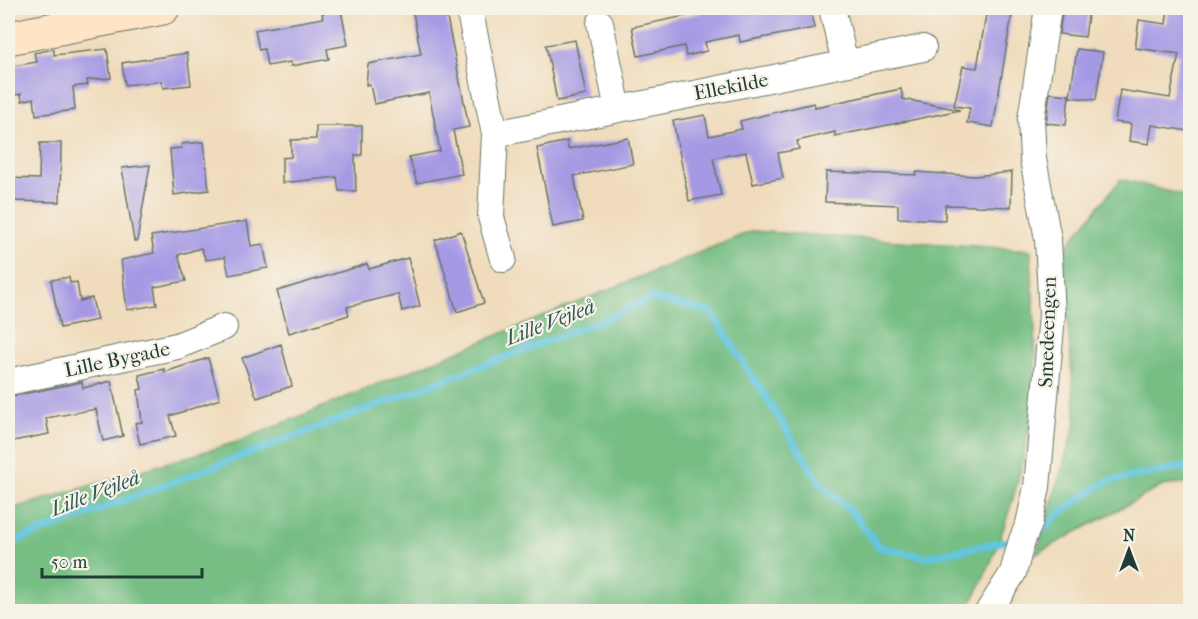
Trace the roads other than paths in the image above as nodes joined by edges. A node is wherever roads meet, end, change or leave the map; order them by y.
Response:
1 (163, 8) edge
2 (469, 8) edge
3 (832, 8) edge
4 (1048, 8) edge
5 (600, 22) dead end
6 (8, 38) edge
7 (923, 48) dead end
8 (845, 63) junction
9 (618, 109) junction
10 (495, 134) junction
11 (503, 259) dead end
12 (224, 327) dead end
13 (8, 382) edge
14 (988, 612) edge

1 - 6 street
2 - 10 street
3 - 8 street
4 - 14 street, Smedeengen
5 - 9 street
7 - 8 street, Ellekilde
8 - 9 street, Ellekilde
9 - 10 street, Ellekilde
10 - 11 street
12 - 13 street, Lille Bygade

